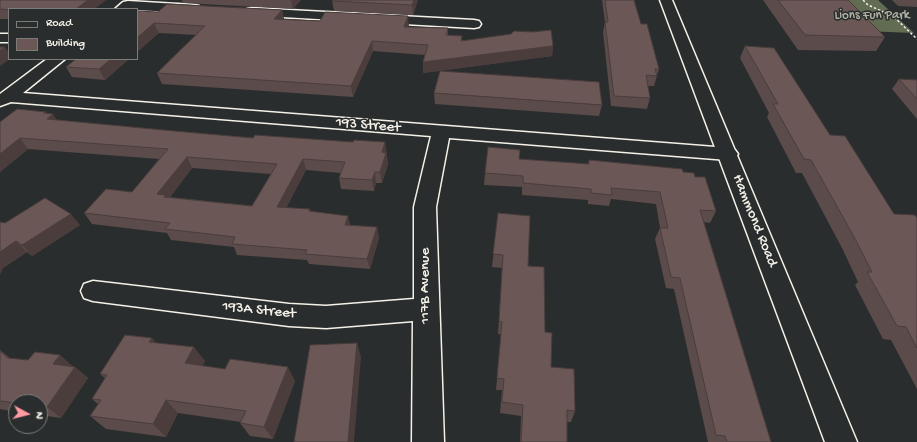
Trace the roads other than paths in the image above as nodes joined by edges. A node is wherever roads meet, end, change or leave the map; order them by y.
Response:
1 (666, 0) edge
2 (125, 7) edge
3 (206, 9) edge
4 (237, 11) edge
5 (474, 24) dead end
6 (56, 60) edge
7 (4, 100) edge
8 (441, 132) junction
9 (728, 154) junction
10 (93, 291) dead end
11 (426, 309) junction
12 (428, 442) edge
13 (842, 442) edge

1 - 9 street, Hammond Road
2 - 3 street
4 - 5 street
6 - 7 street
7 - 8 street, 193 Street
8 - 9 street, 193 Street
8 - 11 street, 117B Avenue
9 - 13 street, Hammond Road
10 - 11 street, 193A Street
11 - 12 street, 117B Avenue

